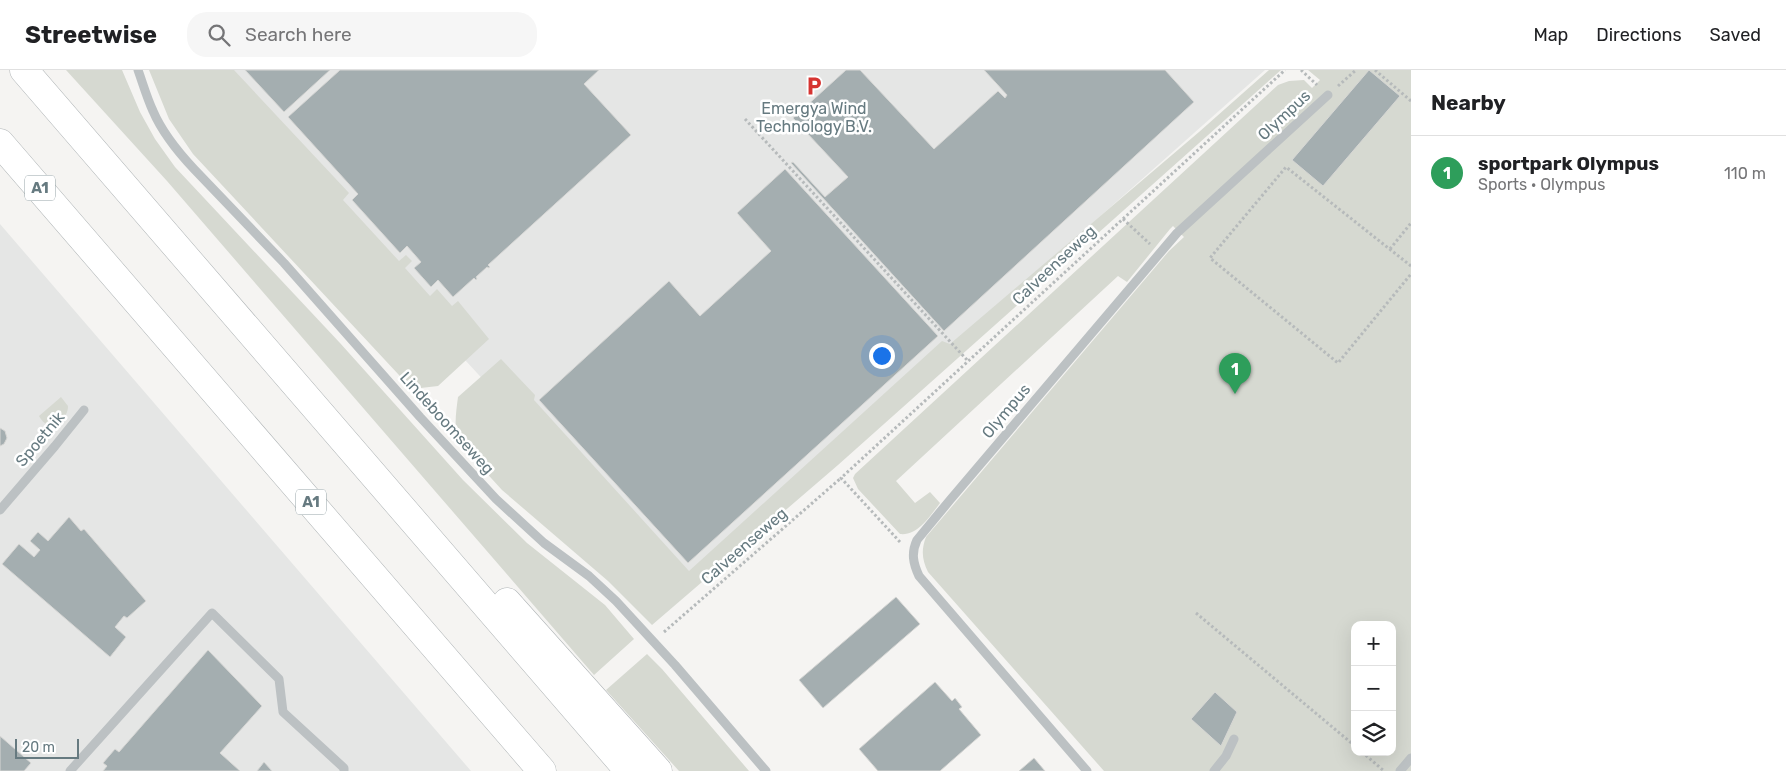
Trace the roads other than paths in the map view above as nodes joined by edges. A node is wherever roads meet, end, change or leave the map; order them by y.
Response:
1 (24, 70) edge
2 (138, 70) edge
3 (1328, 95) road end
4 (0, 143) edge
5 (84, 410) dead end
6 (395, 500) junction
7 (0, 510) edge
8 (1234, 740) dead end
9 (1411, 758) edge
10 (70, 771) edge
11 (344, 771) edge
12 (542, 771) edge
13 (629, 771) edge
14 (658, 771) edge
15 (766, 771) edge
16 (1087, 771) edge
17 (1214, 771) edge
18 (1400, 771) edge

1 - 6 highway
2 - 15 street, Lindeboomseweg
3 - 16 street, Olympus
4 - 12 highway, A1
5 - 7 street, Spoetnik
6 - 13 highway
6 - 14 highway
8 - 17 street
9 - 18 street
10 - 11 street

